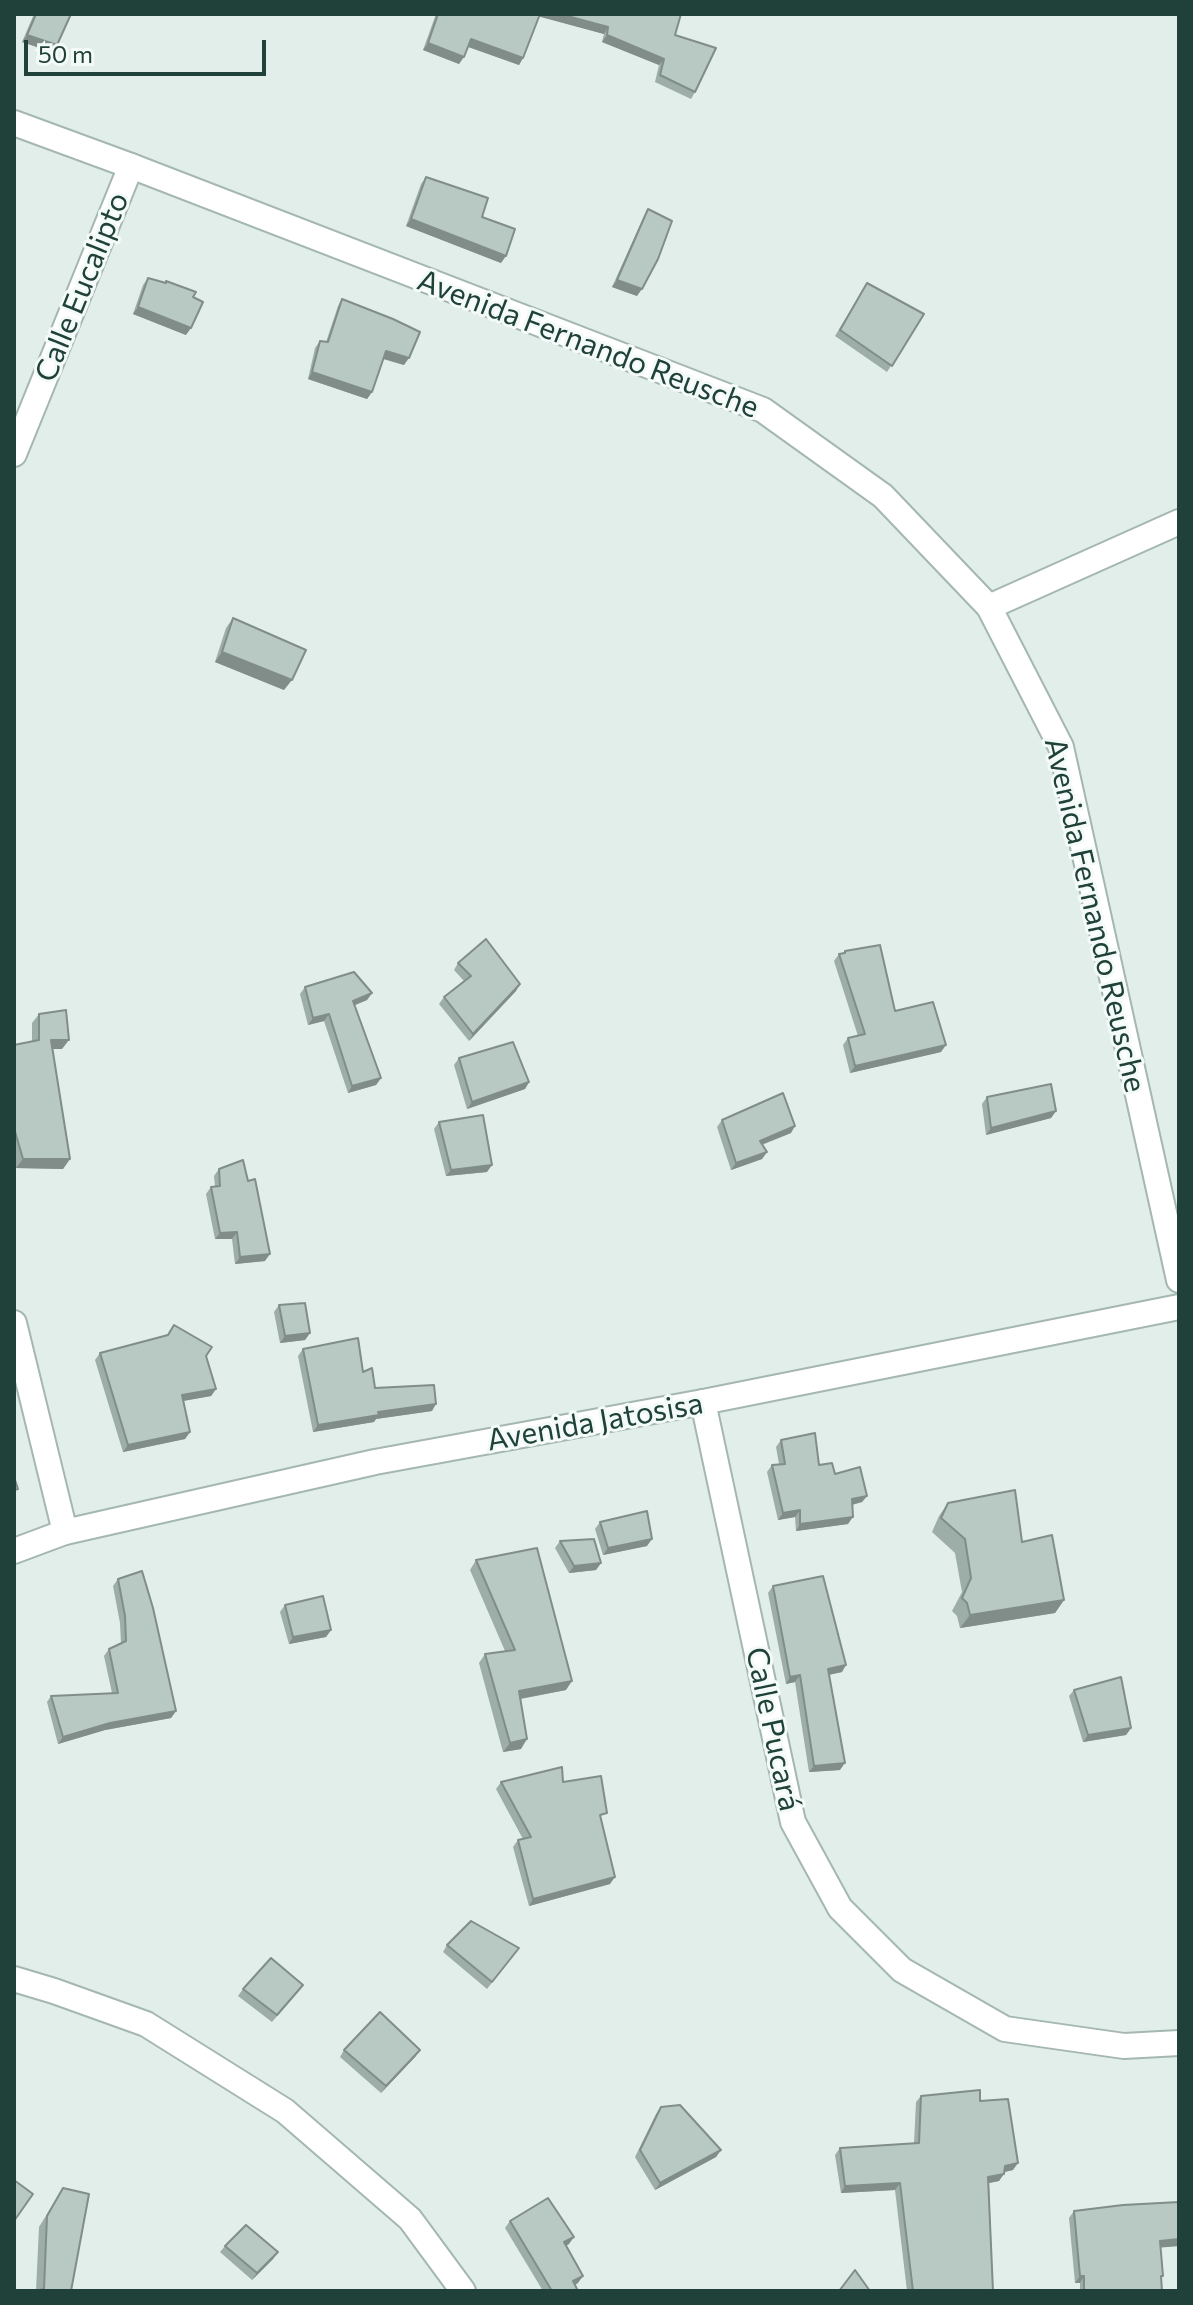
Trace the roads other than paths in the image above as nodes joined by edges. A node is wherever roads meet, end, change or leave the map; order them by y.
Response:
1 (14, 123) edge
2 (131, 166) junction
3 (14, 454) edge
4 (1179, 522) edge
5 (989, 607) junction
6 (1179, 1280) edge
7 (1179, 1307) edge
8 (14, 1323) edge
9 (703, 1402) junction
10 (65, 1532) junction
11 (14, 1551) edge
12 (14, 1979) edge
13 (1179, 2043) edge
14 (463, 2291) edge

1 - 2 street, Avenida Fernando Reusche
2 - 3 street, Calle Eucalipto
2 - 5 street, Avenida Fernando Reusche
4 - 5 street
5 - 6 street, Avenida Fernando Reusche
7 - 9 street, Avenida Jatosisa
8 - 10 street
9 - 10 street, Avenida Jatosisa
9 - 13 street, Calle Pucará
10 - 11 street, Avenida Jatosisa
12 - 14 street

